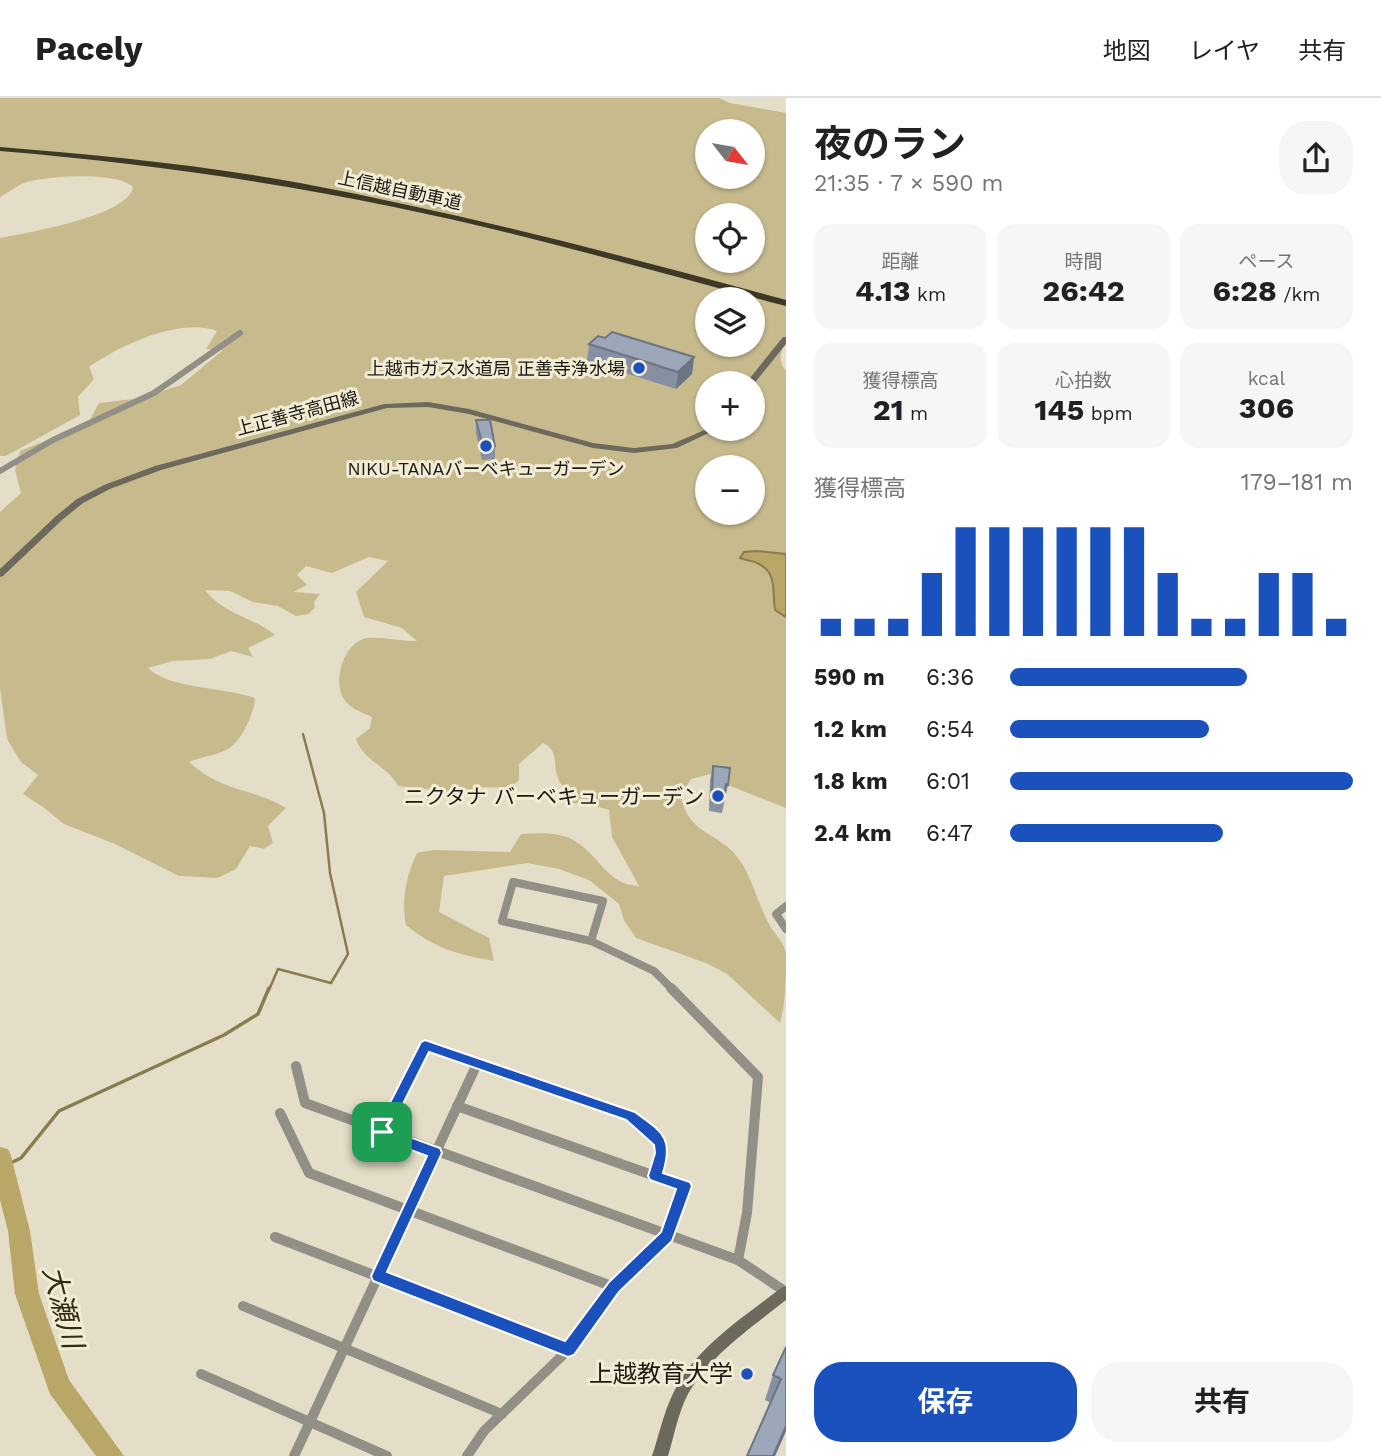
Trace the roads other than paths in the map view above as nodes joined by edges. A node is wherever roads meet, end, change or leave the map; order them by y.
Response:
1 (0, 147) edge
2 (723, 282) junction
3 (786, 297) edge
4 (786, 303) edge
5 (240, 334) dead end
6 (786, 339) edge
7 (760, 371) edge
8 (695, 437) edge
9 (0, 471) edge
10 (0, 574) edge
11 (786, 906) edge
12 (786, 929) edge
13 (591, 941) junction
14 (477, 1064) junction
15 (296, 1066) dead end
16 (457, 1106) junction
17 (279, 1112) dead end
18 (382, 1132) junction
19 (435, 1153) junction
20 (655, 1176) junction
21 (409, 1210) junction
22 (667, 1236) junction
23 (275, 1237) dead end
24 (738, 1260) junction
25 (378, 1276) junction
26 (614, 1287) junction
27 (786, 1292) edge
28 (243, 1306) dead end
29 (345, 1347) junction
30 (568, 1350) junction
31 (201, 1374) dead end
32 (502, 1414) junction
33 (310, 1421) junction
34 (294, 1456) edge
35 (387, 1456) edge
36 (467, 1456) edge
37 (660, 1456) edge

1 - 2 highway, 上信越自動車道
2 - 3 highway, 上信越自動車道
2 - 4 highway, 上信越自動車道
5 - 9 street
6 - 7 main road
8 - 10 main road, 上正善寺高田線
11 - 12 street
13 - 13 street
13 - 24 street
14 - 16 street
14 - 18 street
14 - 20 street
15 - 18 street
16 - 19 street
16 - 20 street
17 - 21 street
18 - 19 street
19 - 21 street
19 - 22 street
20 - 22 street
21 - 25 street
21 - 26 street
22 - 24 street
22 - 26 street
23 - 25 street
24 - 27 street
25 - 29 street
25 - 30 street
26 - 30 street
27 - 37 main road
28 - 29 street
29 - 32 street
29 - 33 street
30 - 32 street
31 - 33 street
32 - 36 street
33 - 34 street
33 - 35 street

